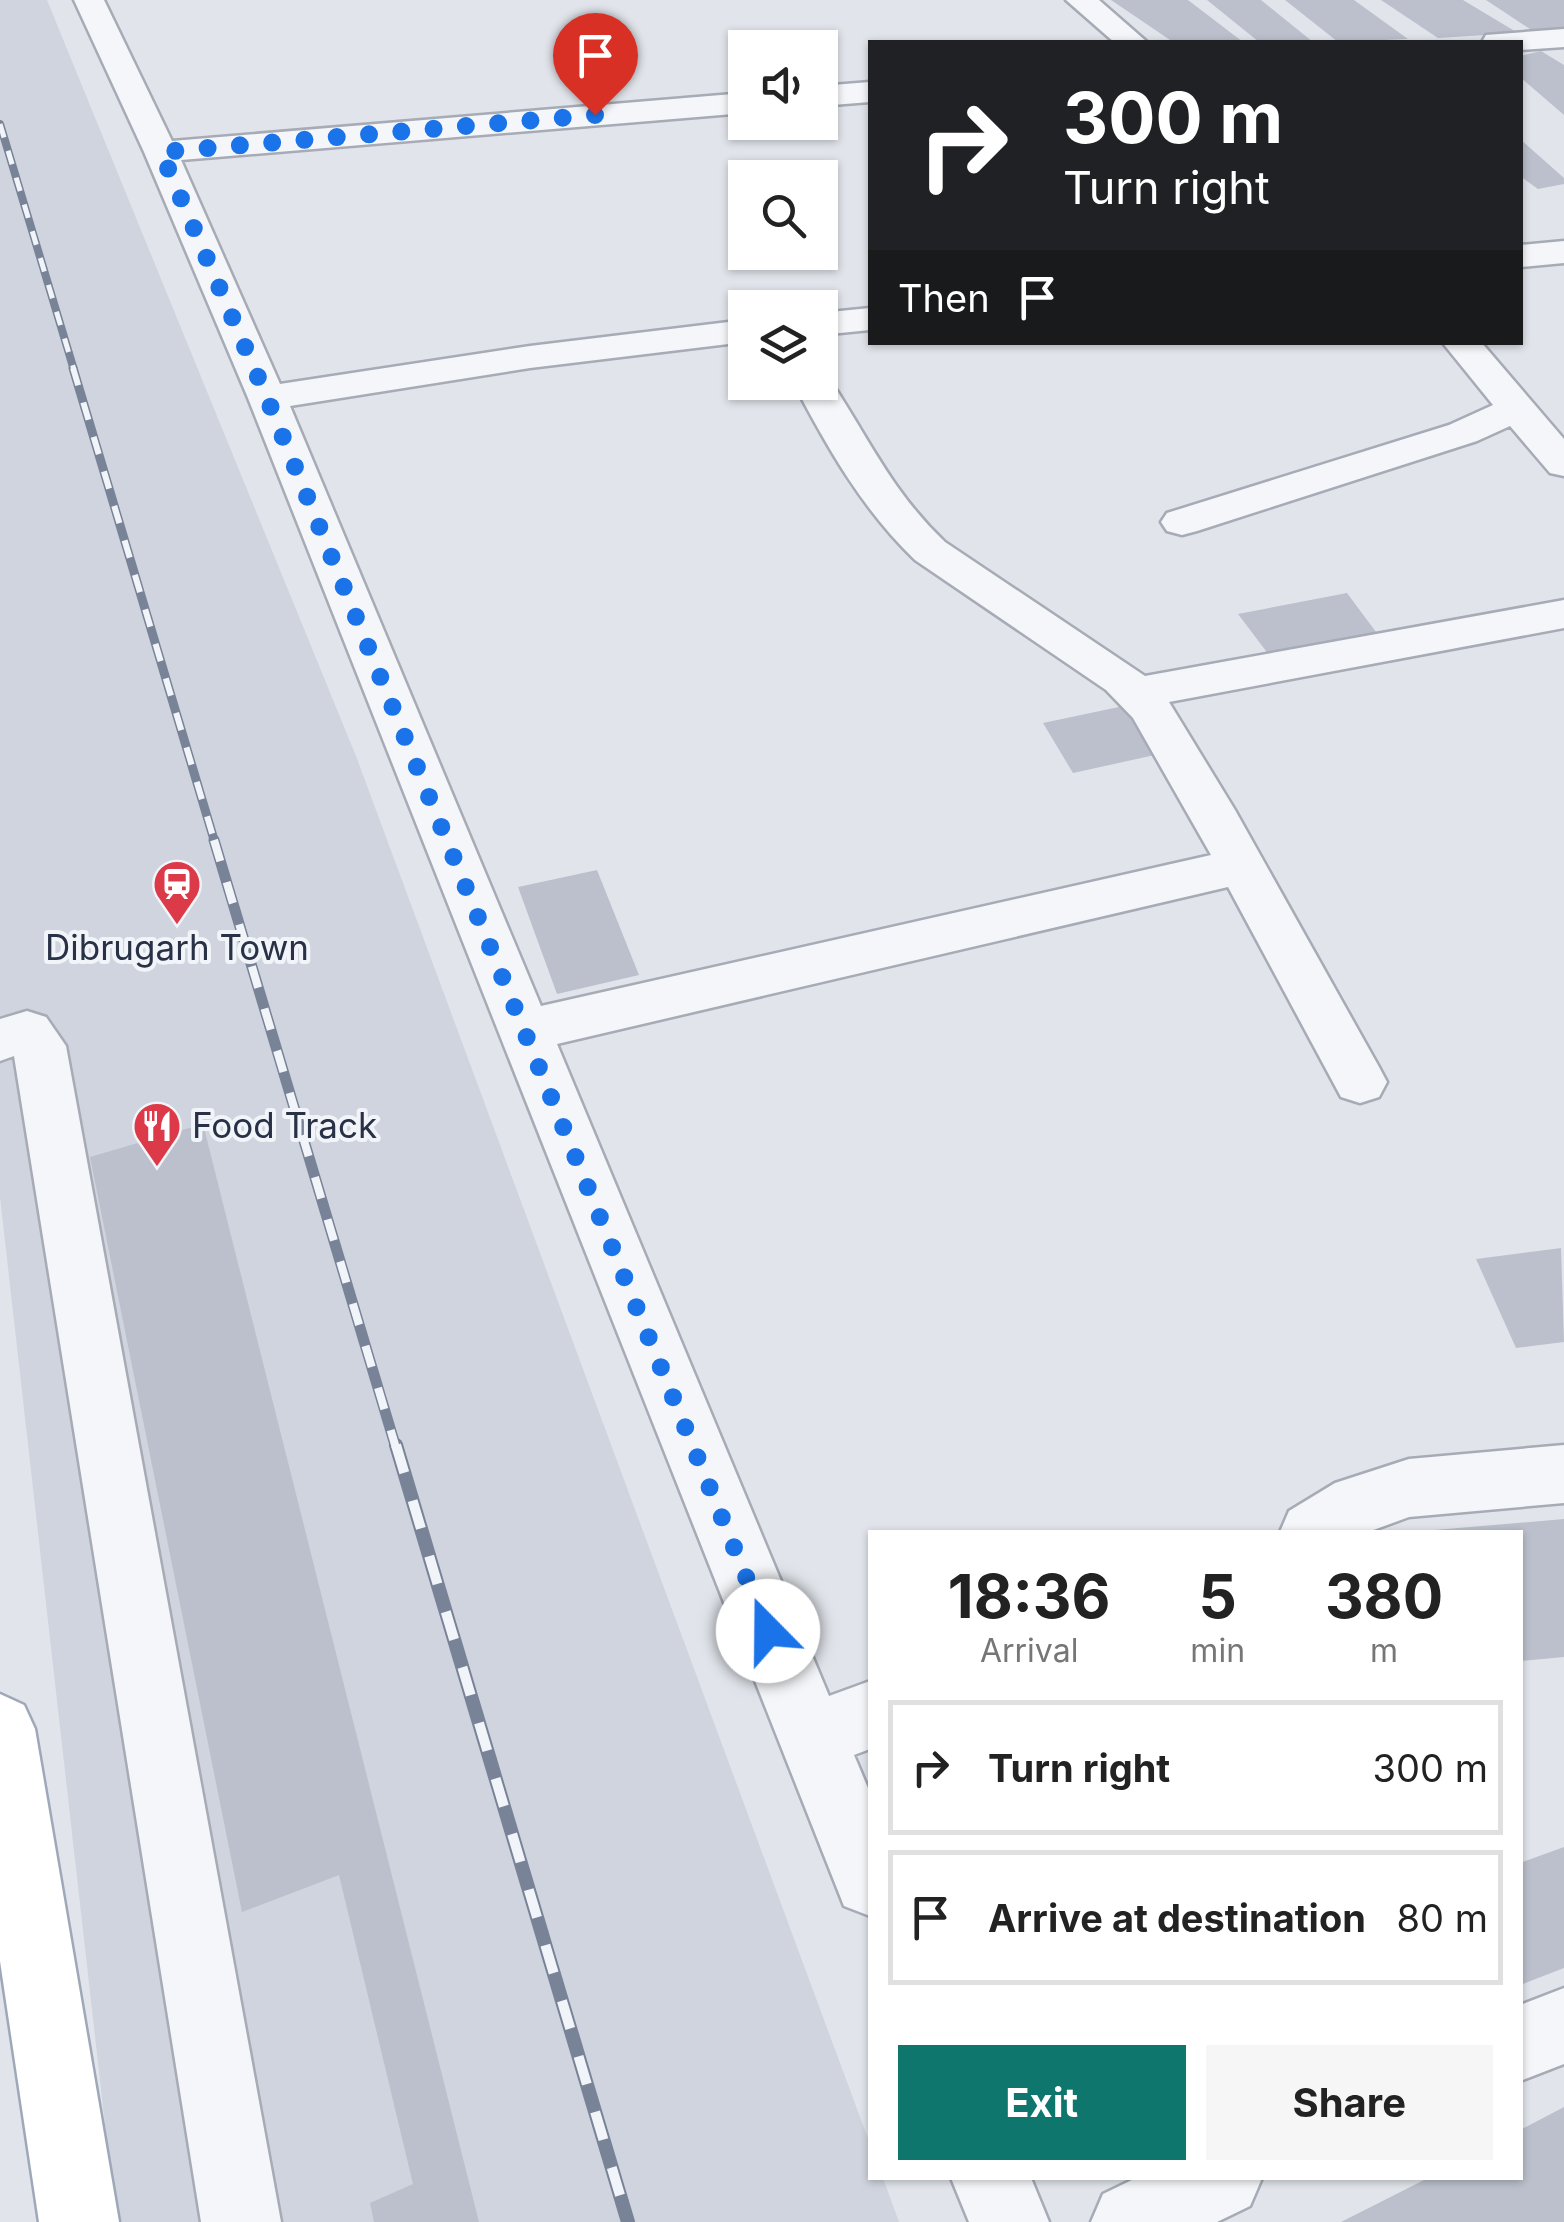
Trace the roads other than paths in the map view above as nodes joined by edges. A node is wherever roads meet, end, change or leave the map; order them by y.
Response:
1 (88, 0) edge
2 (1081, 0) edge
3 (1564, 38) edge
4 (1130, 40) edge
5 (1523, 40) edge
6 (868, 92) edge
7 (838, 95) edge
8 (728, 103) edge
9 (161, 152) junction
10 (1564, 252) edge
11 (1523, 256) edge
12 (868, 318) edge
13 (838, 322) edge
14 (728, 333) edge
15 (1462, 345) edge
16 (267, 398) junction
17 (822, 400) edge
18 (1514, 409) junction
19 (1564, 464) edge
20 (1182, 522) dead end
21 (1564, 614) edge
22 (1135, 693) junction
23 (1242, 866) junction
24 (524, 1031) junction
25 (0, 1040) edge
26 (1360, 1082) dead end
27 (1564, 1474) edge
28 (1315, 1530) edge
29 (841, 1726) edge
30 (0, 1729) edge
31 (868, 1869) edge
32 (1564, 2026) edge
33 (1523, 2041) edge
34 (991, 2180) edge
35 (1218, 2180) edge
36 (79, 2222) edge
37 (242, 2222) edge
38 (1009, 2222) edge
39 (1131, 2222) edge

1 - 9 street
2 - 4 street
3 - 5 street
6 - 7 street
8 - 9 street
9 - 16 street
10 - 11 street
12 - 13 street
14 - 16 street
15 - 18 street
16 - 24 street
17 - 22 street
18 - 19 street
18 - 20 street
21 - 22 street
22 - 23 street
23 - 24 street
23 - 26 street
24 - 29 street
25 - 37 street
27 - 28 street
29 - 31 street
30 - 36 main road
32 - 33 street
34 - 38 street
35 - 39 street

